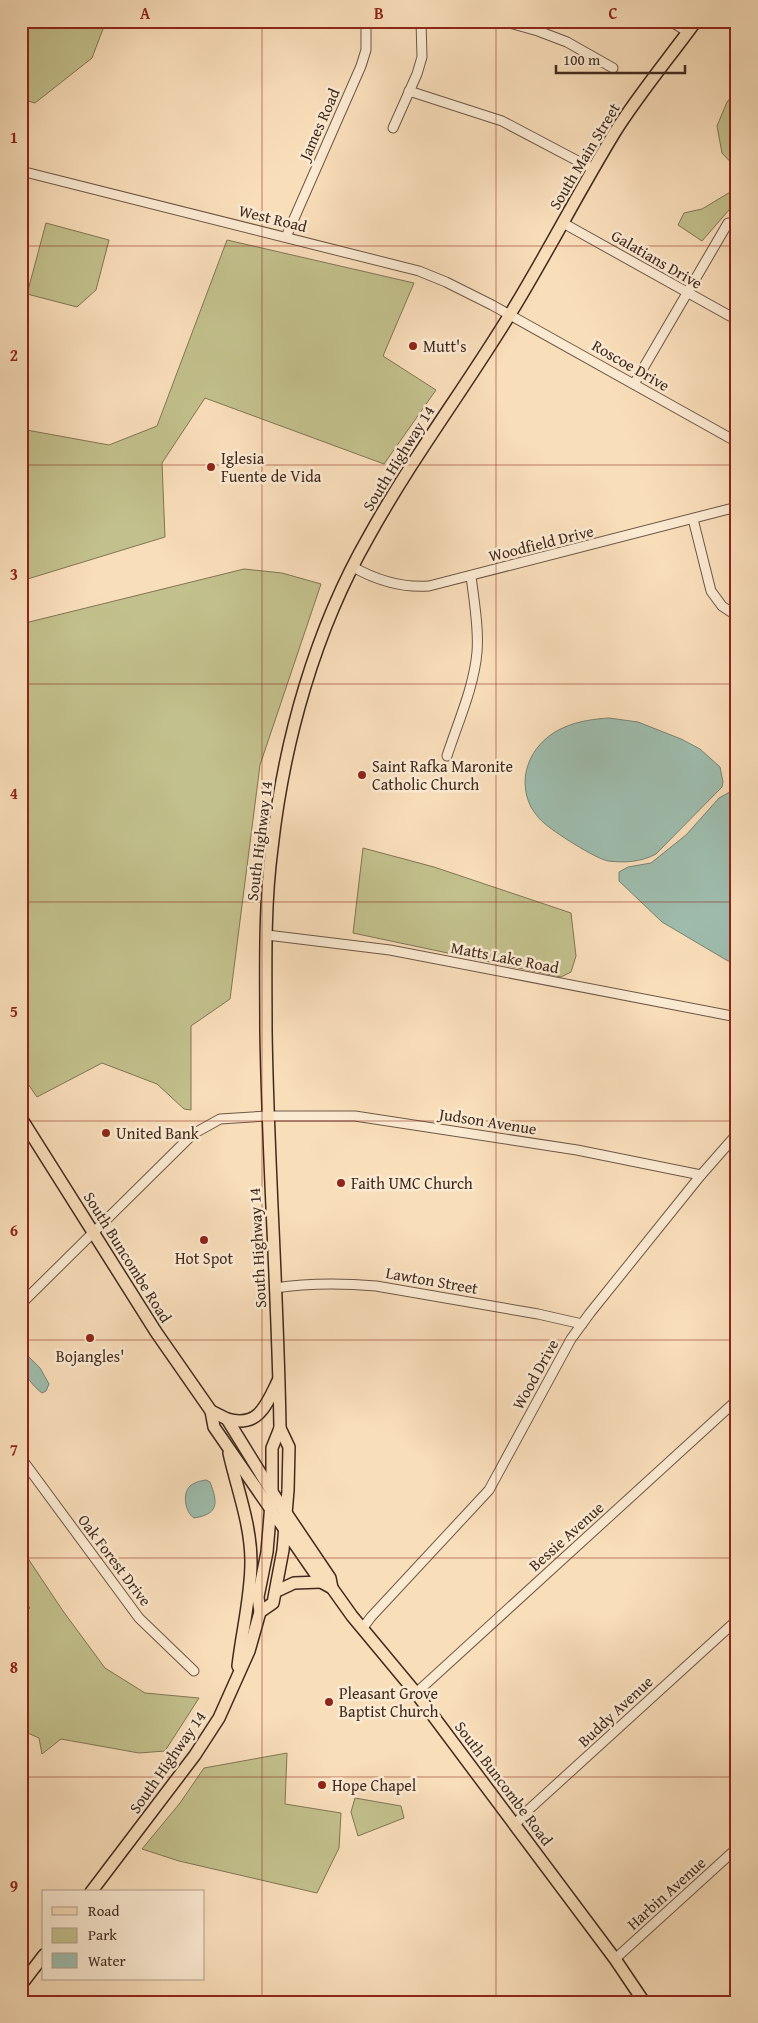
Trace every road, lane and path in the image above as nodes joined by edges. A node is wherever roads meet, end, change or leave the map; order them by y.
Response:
1 (366, 21) edge
2 (421, 21) edge
3 (502, 21) edge
4 (670, 21) edge
5 (696, 21) edge
6 (688, 32) junction
7 (613, 68) dead end
8 (409, 91) junction
9 (393, 128) dead end
10 (593, 169) junction
11 (21, 171) edge
12 (563, 223) junction
13 (737, 228) edge
14 (286, 237) junction
15 (687, 294) junction
16 (510, 315) junction
17 (737, 320) edge
18 (634, 384) junction
19 (737, 442) edge
20 (737, 508) edge
21 (693, 519) junction
22 (353, 568) junction
23 (471, 576) junction
24 (737, 616) edge
25 (447, 756) dead end
26 (266, 935) junction
27 (737, 1018) edge
28 (267, 1116) junction
29 (21, 1118) edge
30 (737, 1134) edge
31 (701, 1175) junction
32 (93, 1233) junction
33 (275, 1288) junction
34 (21, 1304) edge
35 (582, 1324) junction
36 (279, 1379) junction
37 (737, 1400) edge
38 (211, 1411) junction
39 (227, 1419) junction
40 (280, 1428) junction
41 (227, 1446) junction
42 (21, 1458) edge
43 (272, 1492) junction
44 (271, 1508) junction
45 (286, 1514) junction
46 (286, 1530) junction
47 (321, 1582) junction
48 (332, 1588) junction
49 (277, 1591) junction
50 (260, 1612) junction
51 (737, 1620) edge
52 (362, 1629) junction
53 (194, 1671) dead end
54 (237, 1677) junction
55 (416, 1693) junction
56 (515, 1825) junction
57 (736, 1852) edge
58 (93, 1890) edge
59 (42, 1958) edge
60 (615, 1959) junction
61 (21, 1984) edge
62 (644, 2002) edge

1 - 14 street, James Road
2 - 8 street
3 - 7 street
4 - 6 street
5 - 6 main road, South Main Street
6 - 10 main road, South Main Street
8 - 9 street
8 - 10 street
10 - 12 main road, South Main Street
11 - 14 street, West Road
12 - 15 street, Galatians Drive
12 - 16 main road, South Main Street
13 - 15 street
14 - 16 street, West Road
15 - 17 street, Galatians Drive
15 - 18 street
16 - 18 street, Roscoe Drive
16 - 22 main road, South Highway 14
18 - 19 street, Roscoe Drive
20 - 21 street, Woodfield Drive
21 - 23 street, Woodfield Drive
21 - 24 street
22 - 23 street, Woodfield Drive
22 - 26 main road, South Highway 14
23 - 25 street
26 - 27 street, Matts Lake Road
26 - 28 main road, South Highway 14
28 - 31 street, Judson Avenue
28 - 32 street, Judson Avenue
28 - 33 main road, South Highway 14
29 - 32 main road, South Buncombe Road
30 - 31 street, Wood Drive
31 - 35 street, Wood Drive
32 - 34 street, Judson Avenue
32 - 38 main road, South Buncombe Road
33 - 35 street, Lawton Street
33 - 36 main road, South Highway 14
35 - 52 street, Wood Drive
36 - 39 main road
36 - 40 main road, South Highway 14
37 - 55 street, Bessie Avenue
38 - 39 main road, South Buncombe Road
38 - 41 main road, South Buncombe Road
39 - 43 main road, South Buncombe Road
40 - 43 main road, South Highway 14
40 - 45 main road, South Highway 14
41 - 44 main road, South Buncombe Road
41 - 54 main road
42 - 53 street, Oak Forest Drive
43 - 44 main road, South Highway 14
43 - 45 main road, South Buncombe Road
44 - 46 main road, South Buncombe Road
44 - 50 main road, South Highway 14
45 - 46 main road, South Highway 14
45 - 48 main road, South Buncombe Road
46 - 47 main road, South Buncombe Road
46 - 49 main road, South Highway 14
47 - 48 main road, South Buncombe Road
47 - 49 main road
48 - 52 main road, South Buncombe Road
49 - 50 main road, South Highway 14
50 - 54 main road, South Highway 14
51 - 56 street, Buddy Avenue
52 - 55 main road, South Buncombe Road
54 - 58 main road, South Highway 14
55 - 56 main road, South Buncombe Road
56 - 60 main road, South Buncombe Road
57 - 60 street, Harbin Avenue
59 - 61 main road
60 - 62 main road, South Buncombe Road

